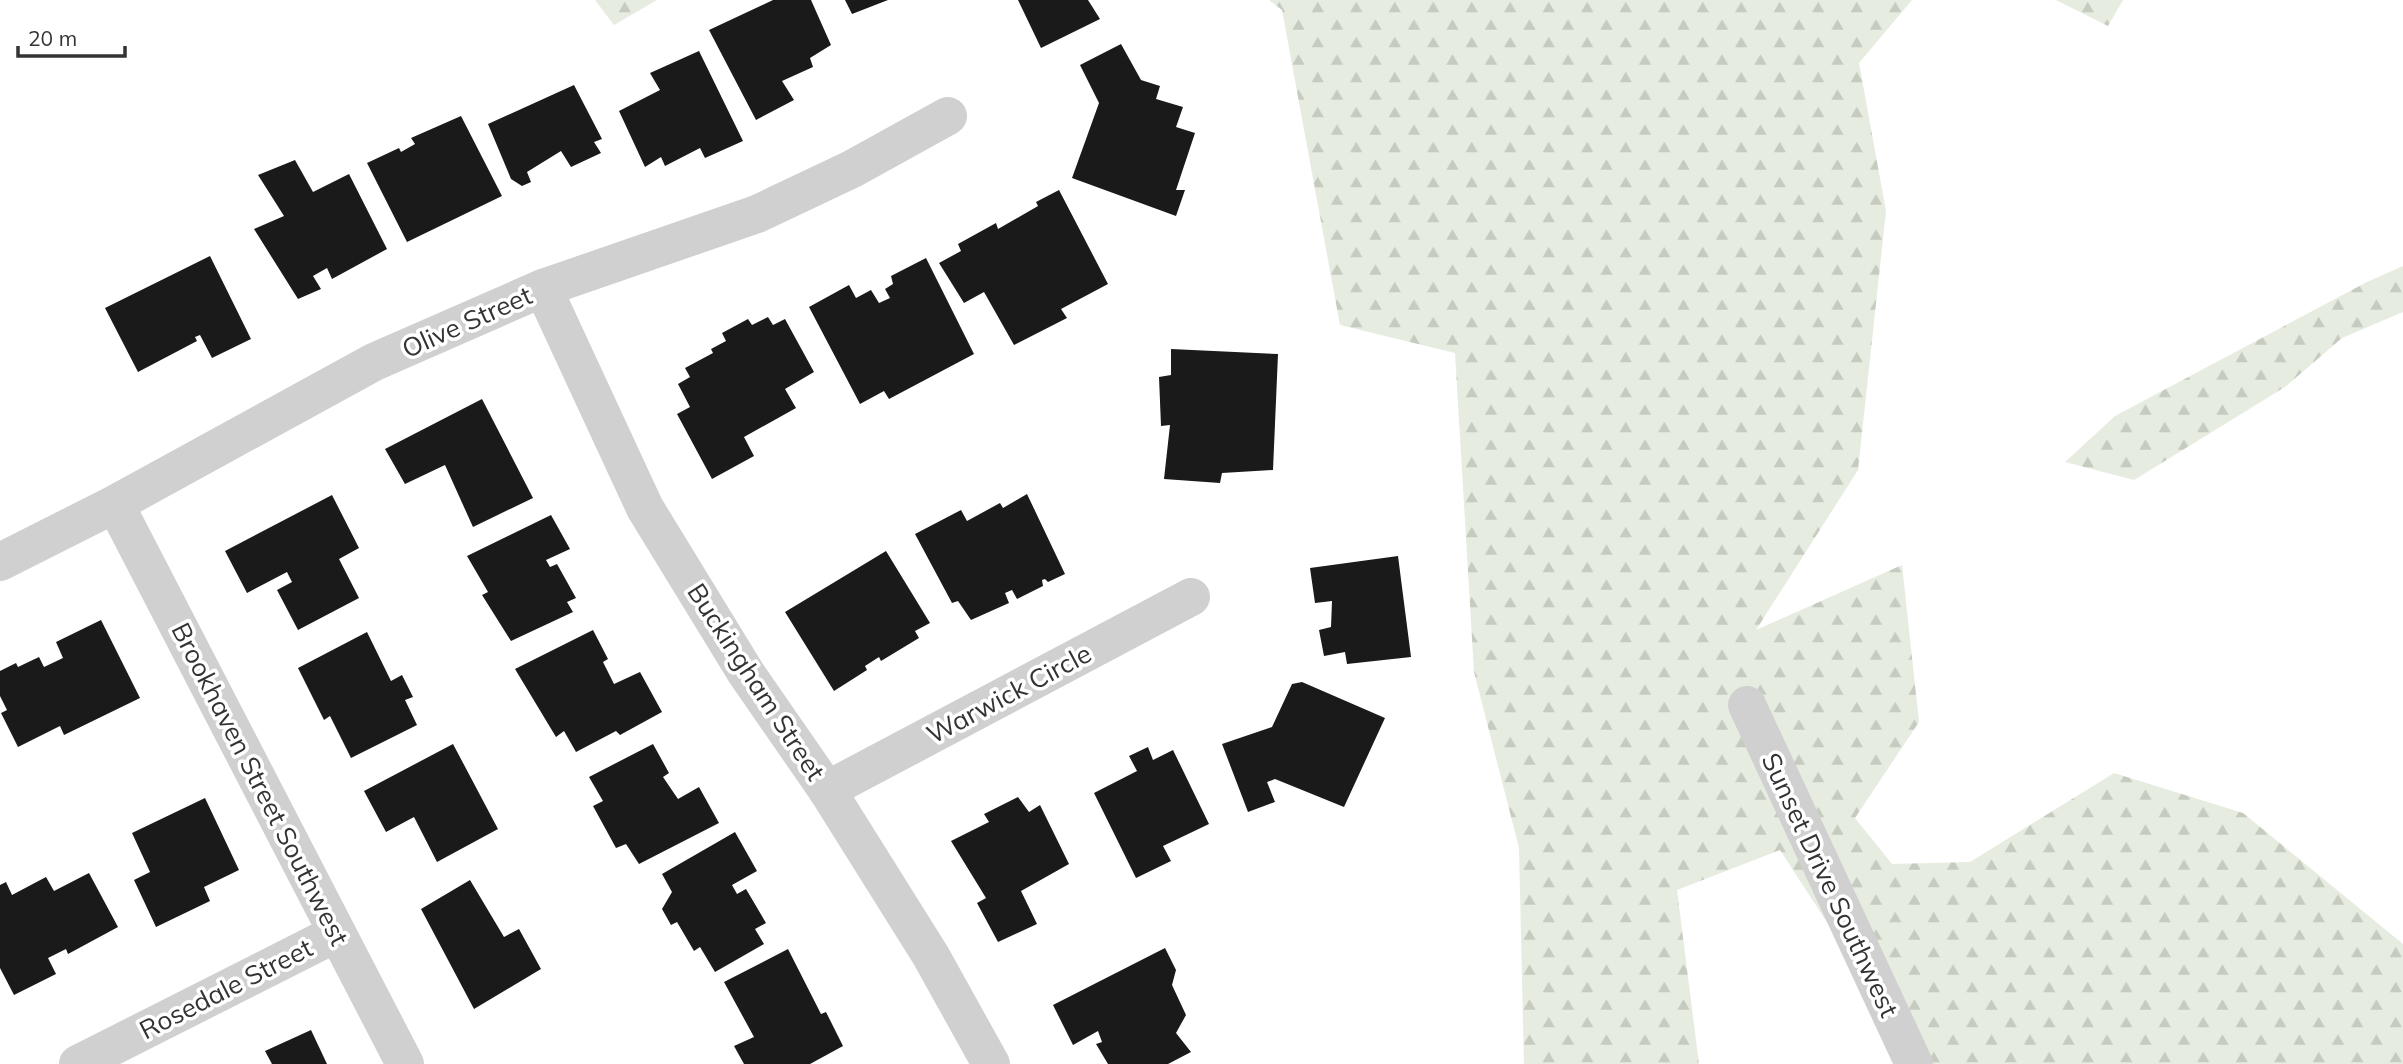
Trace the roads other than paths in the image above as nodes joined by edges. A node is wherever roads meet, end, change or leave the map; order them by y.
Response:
1 (948, 116) dead end
2 (543, 288) junction
3 (115, 503) junction
4 (0, 562) edge
5 (1191, 597) dead end
6 (1747, 705) dead end
7 (827, 790) junction
8 (337, 933) junction
9 (78, 1064) edge
10 (405, 1064) edge
11 (991, 1064) edge
12 (1914, 1064) edge

1 - 2 street, Olive Street
2 - 3 street, Olive Street
2 - 7 street, Buckingham Street
3 - 4 street, Olive Street
3 - 8 street, Brookhaven Street Southwest
5 - 7 street, Warwick Circle
6 - 12 street, Sunset Drive Southwest
7 - 11 street, Buckingham Street
8 - 9 street, Rosedale Street
8 - 10 street, Brookhaven Street Southwest

